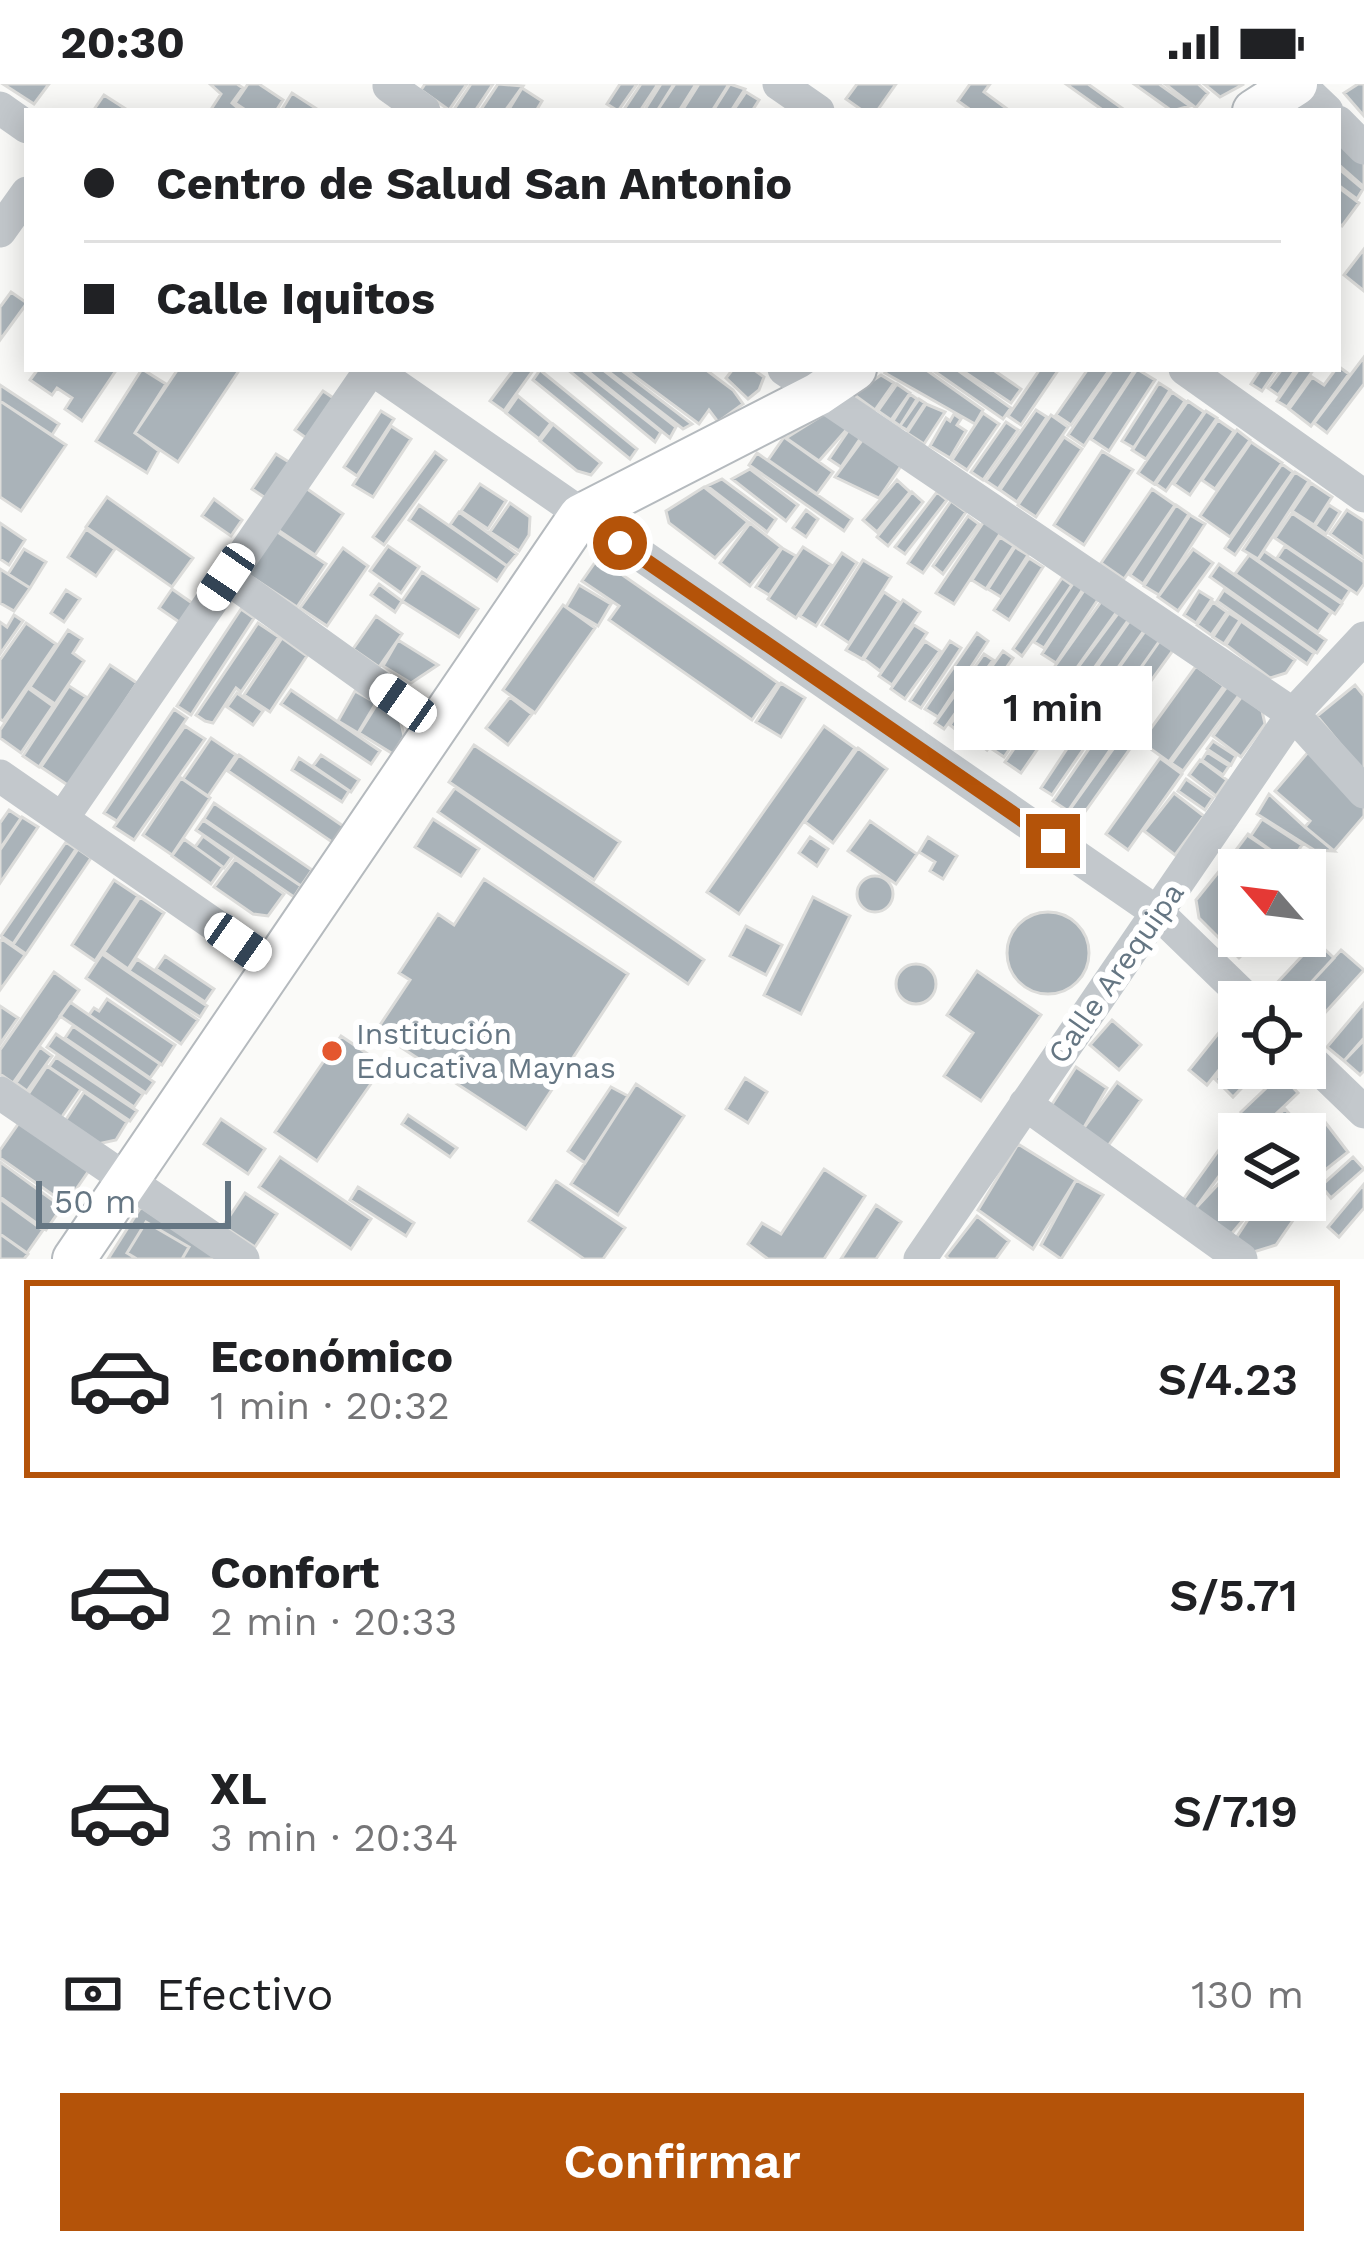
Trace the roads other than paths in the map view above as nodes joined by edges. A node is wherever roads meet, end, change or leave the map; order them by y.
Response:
1 (779, 84) edge
2 (1298, 84) edge
3 (384, 94) edge
4 (417, 108) edge
5 (814, 108) edge
6 (1259, 108) edge
7 (1324, 108) edge
8 (1341, 125) edge
9 (1364, 148) edge
10 (24, 197) edge
11 (0, 231) edge
12 (369, 372) edge
13 (375, 372) edge
14 (842, 372) edge
15 (1190, 372) edge
16 (801, 381) edge
17 (1364, 496) edge
18 (580, 516) junction
19 (226, 577) junction
20 (1364, 638) edge
21 (1293, 714) junction
22 (438, 728) junction
23 (0, 776) edge
24 (1364, 791) edge
25 (62, 819) junction
26 (1158, 913) junction
27 (274, 966) junction
28 (1228, 981) edge
29 (1326, 1075) edge
30 (0, 1093) edge
31 (1025, 1104) junction
32 (1364, 1112) edge
33 (130, 1180) junction
34 (74, 1259) edge
35 (243, 1259) edge
36 (920, 1259) edge
37 (1240, 1259) edge

1 - 5 street
2 - 6 main road
2 - 7 street
3 - 4 street
8 - 9 street
10 - 11 street
12 - 19 street
13 - 18 street
14 - 16 main road
15 - 17 street
16 - 18 main road
16 - 21 street
18 - 22 main road
18 - 26 street
19 - 22 street
19 - 25 street
20 - 21 street, Calle Arequipa
21 - 24 street
21 - 26 street, Calle Arequipa
22 - 27 main road
23 - 25 street
25 - 27 street
26 - 28 street
26 - 31 street, Calle Arequipa
27 - 33 main road
29 - 32 street
30 - 33 street
31 - 36 street, Calle Arequipa
31 - 37 street
33 - 34 main road
33 - 35 street

